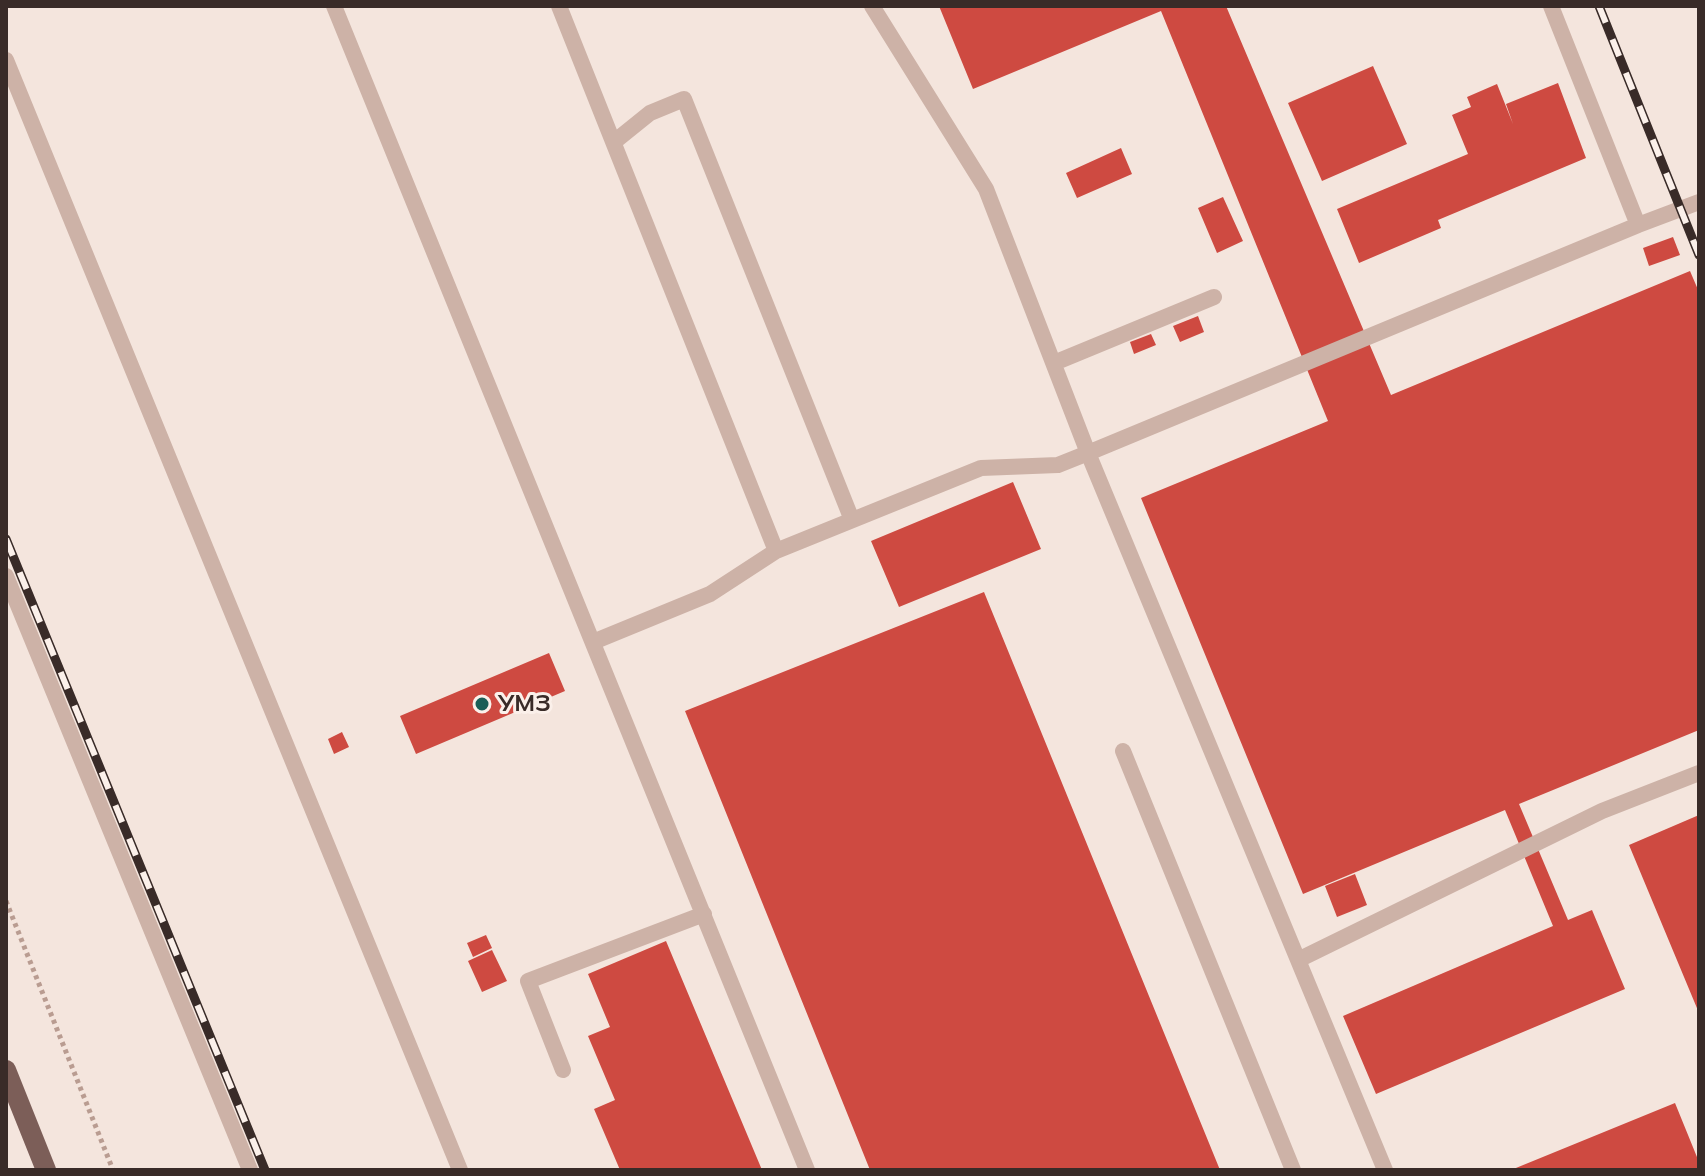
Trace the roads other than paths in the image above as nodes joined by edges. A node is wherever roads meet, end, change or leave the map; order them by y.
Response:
1 (334, 6) edge
2 (559, 6) edge
3 (872, 6) edge
4 (1551, 6) edge
5 (6, 60) edge
6 (614, 142) junction
7 (1699, 202) edge
8 (1638, 225) junction
9 (1214, 297) dead end
10 (1054, 363) junction
11 (1088, 453) junction
12 (852, 520) junction
13 (776, 551) junction
14 (6, 576) edge
15 (593, 642) junction
16 (1123, 751) dead end
17 (1699, 773) edge
18 (704, 914) junction
19 (1298, 960) junction
20 (6, 1070) edge
21 (563, 1070) dead end
22 (46, 1170) edge
23 (250, 1170) edge
24 (460, 1170) edge
25 (807, 1170) edge
26 (1293, 1170) edge
27 (1385, 1170) edge

1 - 15 lane
2 - 6 lane
3 - 10 lane
4 - 8 lane
5 - 24 lane
6 - 12 lane
6 - 13 lane
7 - 8 lane
8 - 11 lane
9 - 10 lane
10 - 11 lane
11 - 12 lane
11 - 19 lane
12 - 13 lane
13 - 15 lane
14 - 23 lane
15 - 18 lane
16 - 26 lane
17 - 19 lane
18 - 21 lane
18 - 25 lane
19 - 27 lane
20 - 22 main road

